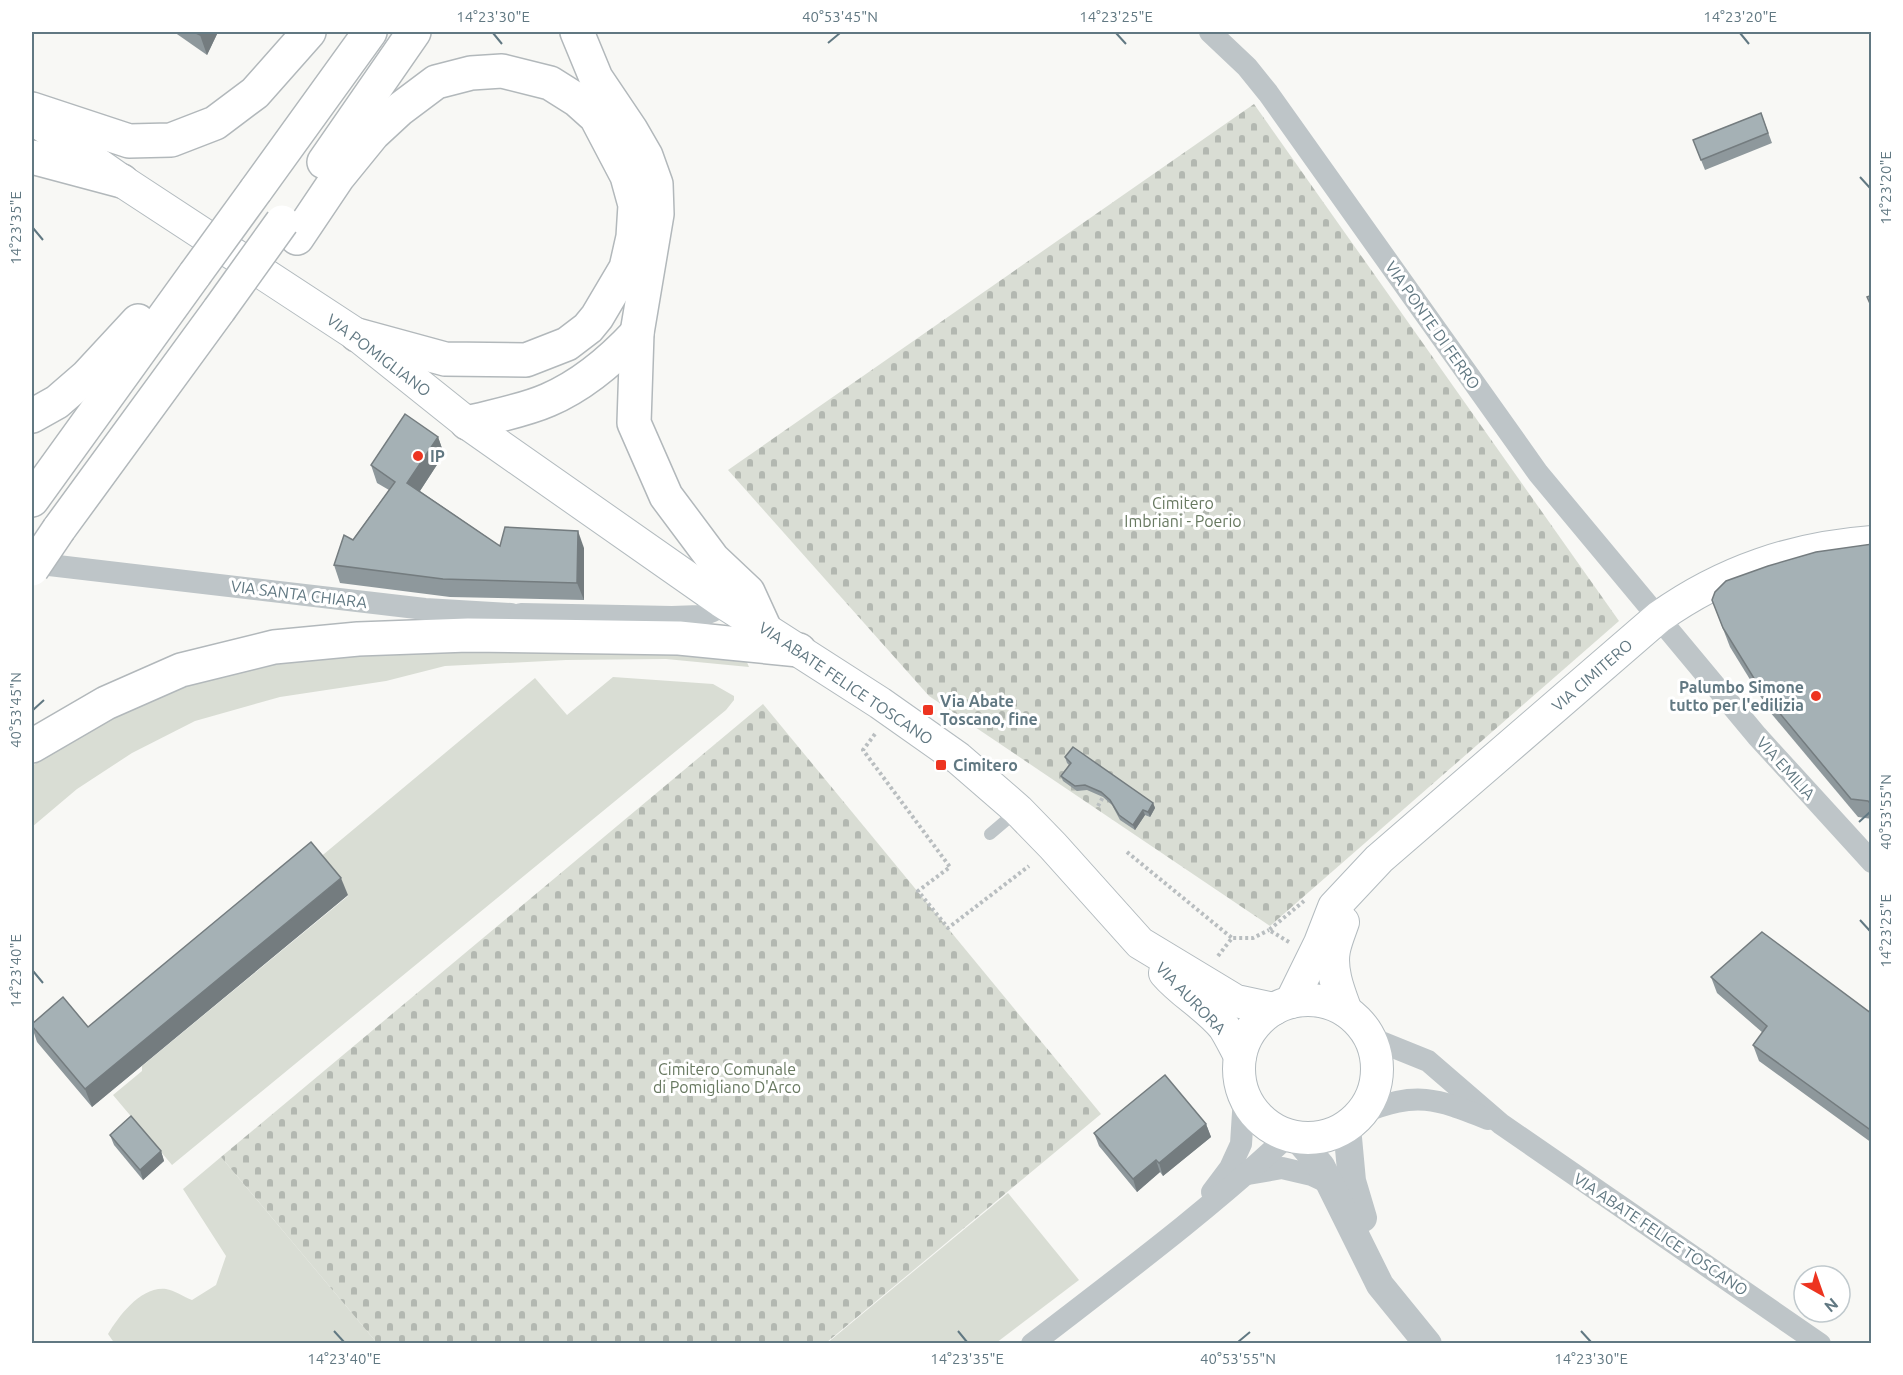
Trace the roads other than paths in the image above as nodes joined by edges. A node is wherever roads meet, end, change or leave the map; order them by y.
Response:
1 (309, 32) edge
2 (370, 32) edge
3 (414, 32) edge
4 (577, 32) edge
5 (1210, 32) edge
6 (32, 109) edge
7 (32, 118) edge
8 (32, 157) edge
9 (122, 182) junction
10 (289, 230) junction
11 (195, 274) junction
12 (637, 333) junction
13 (357, 335) junction
14 (32, 416) edge
15 (467, 423) junction
16 (32, 500) edge
17 (1872, 542) edge
18 (32, 563) edge
19 (32, 569) edge
20 (722, 601) junction
21 (511, 614) junction
22 (1659, 617) junction
23 (764, 627) junction
24 (563, 636) junction
25 (799, 650) junction
26 (32, 746) edge
27 (1018, 810) junction
28 (990, 834) dead end
29 (1872, 861) edge
30 (1354, 885) junction
31 (1140, 943) junction
32 (1282, 1005) junction
33 (1346, 1011) junction
34 (1371, 1038) junction
35 (1240, 1056) junction
36 (1244, 1096) junction
37 (1355, 1120) junction
38 (1501, 1124) junction
39 (1293, 1137) junction
40 (1248, 1174) junction
41 (1331, 1184) junction
42 (1190, 1222) junction
43 (1364, 1250) junction
44 (1032, 1344) edge
45 (1428, 1344) edge
46 (1820, 1344) edge

1 - 6 highway
2 - 11 highway, bridge
3 - 10 highway
4 - 12 highway
5 - 22 street, VIA PONTE DI FERRO
7 - 9 main road, VIA POMIGLIANO
8 - 9 highway
9 - 13 main road, VIA POMIGLIANO
10 - 13 highway
10 - 19 highway, bridge
11 - 14 highway
11 - 16 highway
12 - 15 highway
12 - 23 highway
13 - 15 main road, VIA POMIGLIANO
15 - 20 main road, VIA POMIGLIANO
17 - 22 main road, VIA CIMITERO
18 - 21 street, VIA SANTA CHIARA
20 - 21 street
20 - 23 main road, VIA ABATE FELICE TOSCANO
21 - 24 street, VIA SANTA CHIARA
22 - 29 street, VIA EMILIA
22 - 30 main road, VIA CIMITERO
23 - 25 main road, VIA ABATE FELICE TOSCANO
24 - 25 highway
24 - 26 highway
25 - 27 main road, VIA ABATE FELICE TOSCANO
27 - 28 lane
27 - 31 main road, VIA ABATE FELICE TOSCANO
30 - 32 main road, VIA CIMITERO
30 - 33 main road
31 - 32 main road, VIA ABATE FELICE TOSCANO
31 - 35 main road, VIA AURORA
32 - 33 main road
32 - 35 main road
33 - 34 main road
34 - 37 main road
34 - 38 street, VIA ABATE FELICE TOSCANO
35 - 36 main road
36 - 39 main road
36 - 42 street
37 - 38 street, VIA ABATE FELICE TOSCANO
37 - 39 main road
37 - 43 street
38 - 46 street, VIA ABATE FELICE TOSCANO
39 - 40 street
39 - 41 street
40 - 41 street
40 - 42 street
41 - 43 street
42 - 44 street
43 - 45 street

